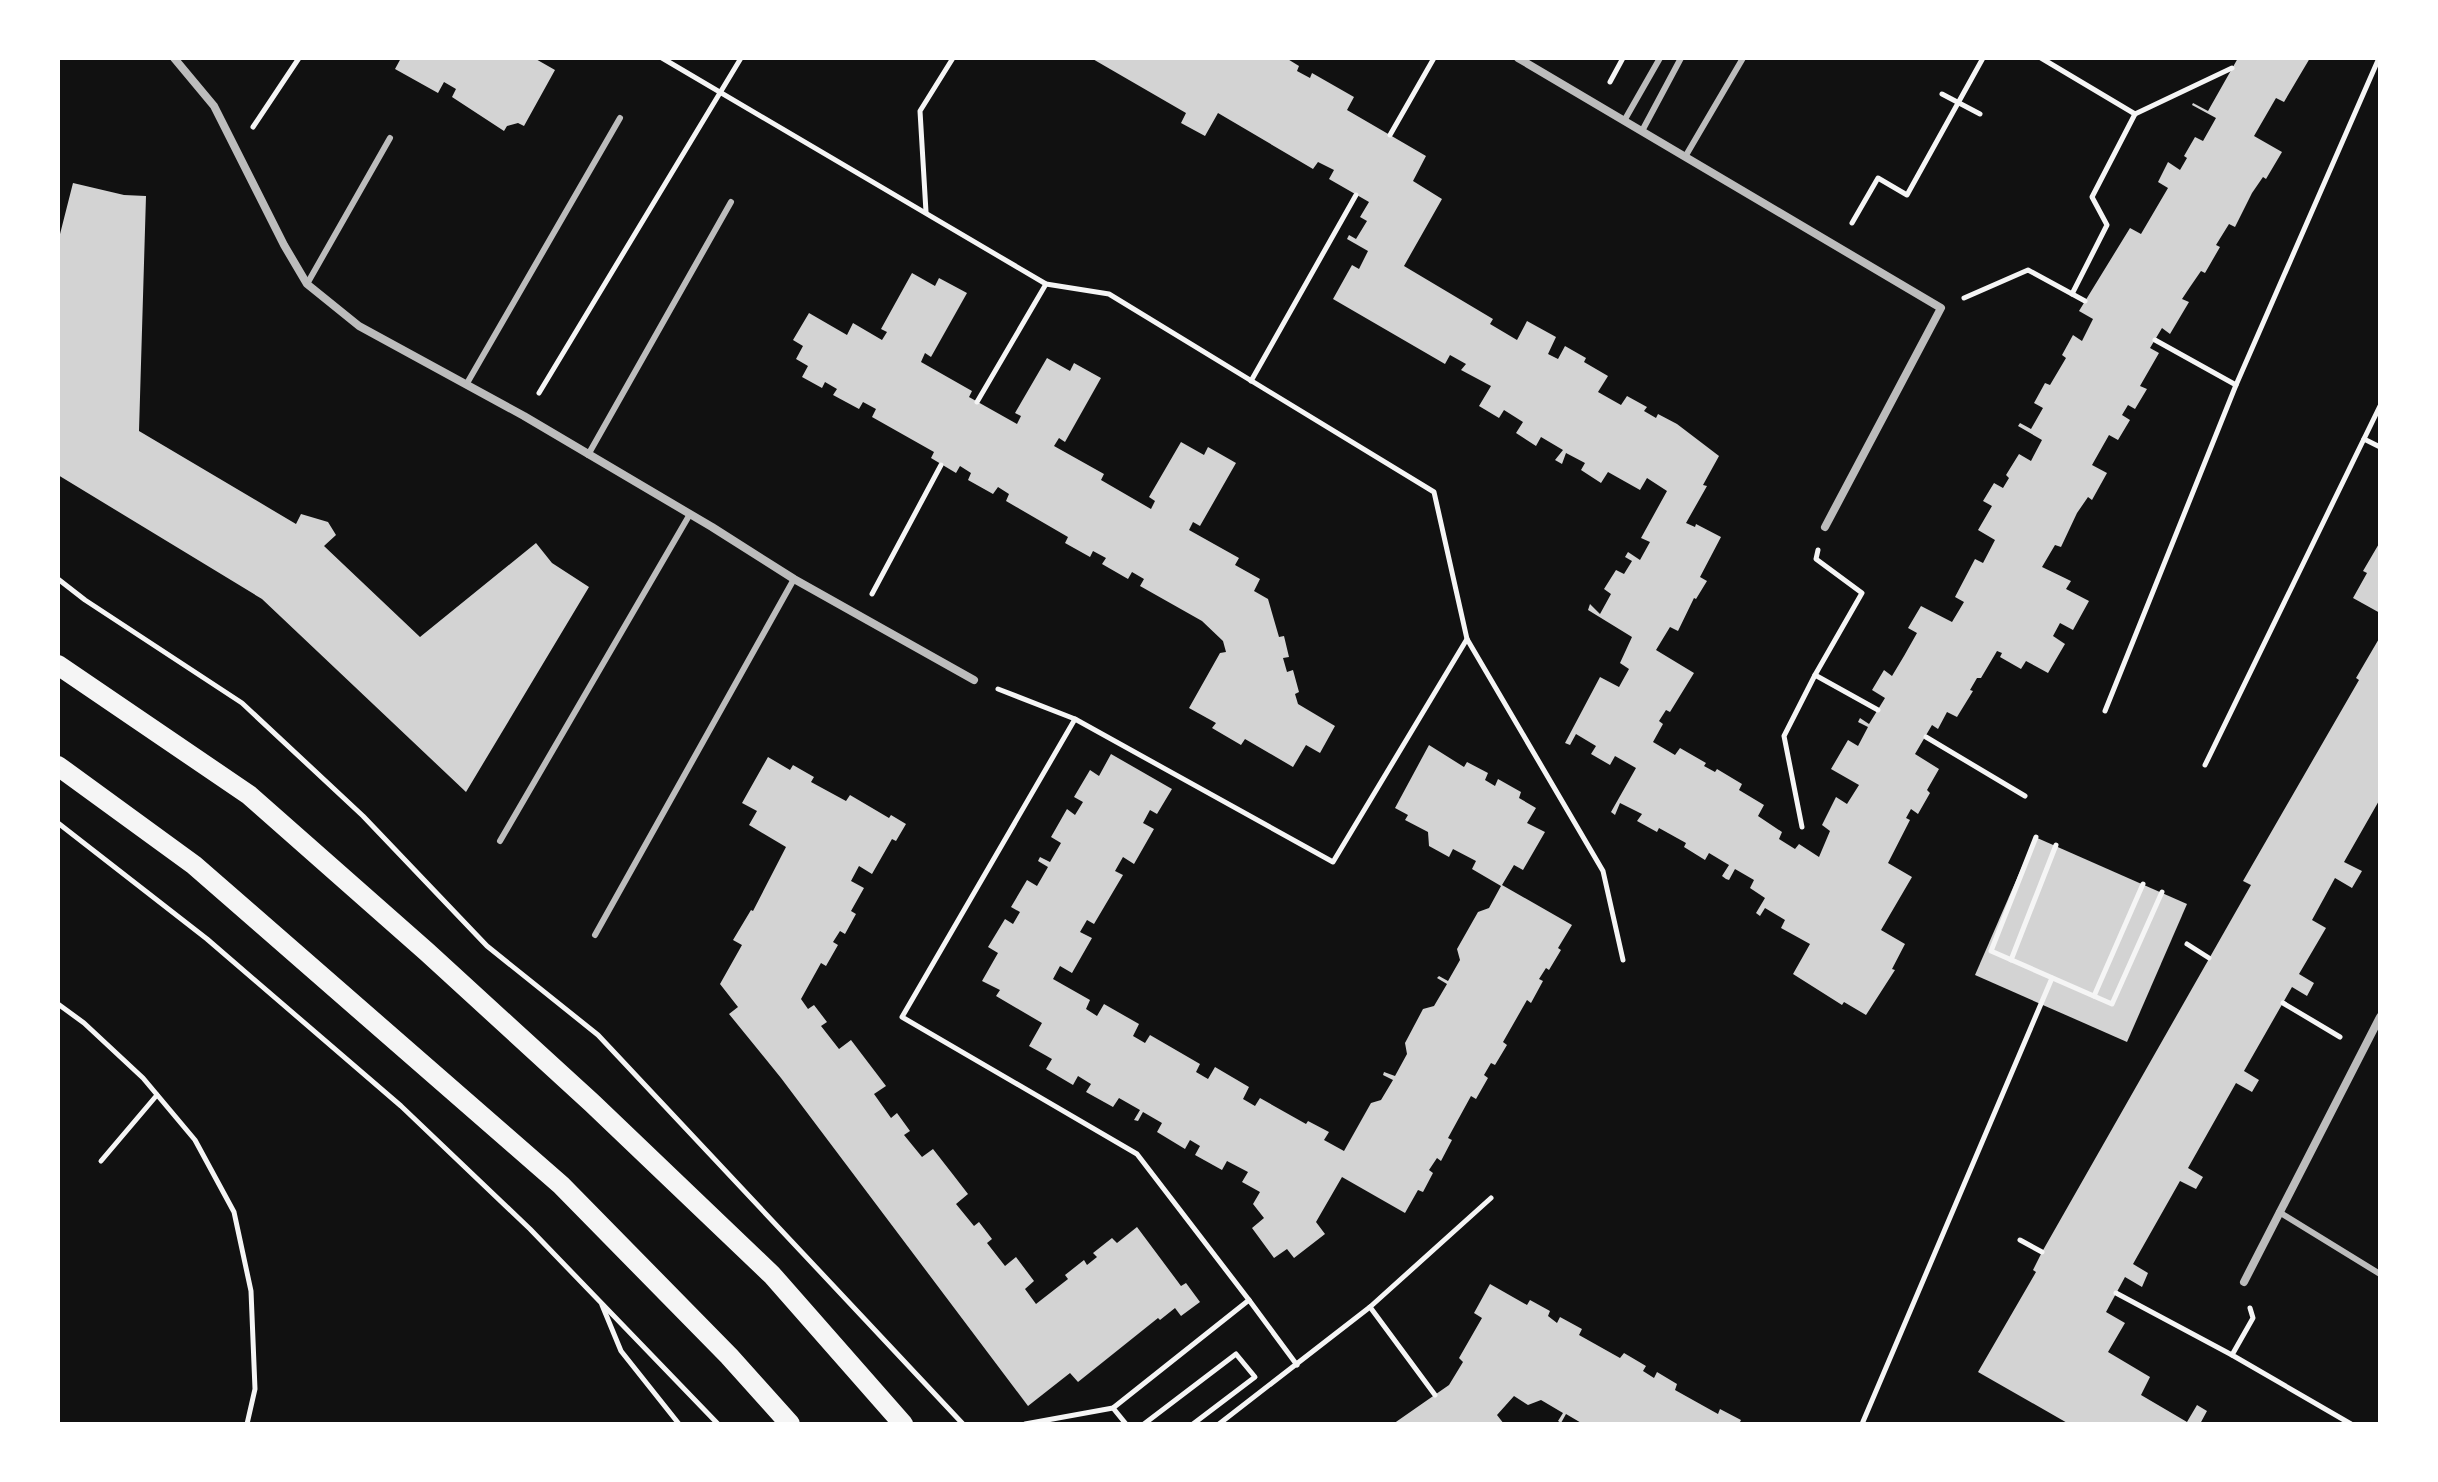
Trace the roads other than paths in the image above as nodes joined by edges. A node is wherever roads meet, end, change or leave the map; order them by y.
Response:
1 (174, 58) edge
2 (1518, 58) edge
3 (1660, 58) edge
4 (1681, 58) edge
5 (1743, 58) edge
6 (620, 118) dead end
7 (1624, 121) junction
8 (1642, 131) junction
9 (390, 138) dead end
10 (1685, 157) junction
11 (731, 202) dead end
12 (307, 284) junction
13 (466, 385) junction
14 (588, 455) junction
15 (690, 514) junction
16 (1825, 527) road end
17 (794, 579) junction
18 (58, 665) edge
19 (974, 680) road end
20 (58, 766) edge
21 (500, 841) dead end
22 (595, 935) dead end
23 (2380, 1017) edge
24 (2279, 1212) junction
25 (2380, 1274) edge
26 (2244, 1282) road end
27 (790, 1424) edge
28 (903, 1424) edge

1 - 12 street
2 - 7 street
3 - 7 lane
4 - 8 lane
5 - 10 lane
6 - 13 lane
7 - 8 street
8 - 10 street
9 - 12 lane
10 - 16 street
11 - 14 lane
12 - 13 street
13 - 14 street
14 - 15 street
15 - 17 street
15 - 21 lane
17 - 19 street
17 - 22 lane
18 - 28 main road
20 - 27 main road
23 - 24 street
24 - 25 lane
24 - 26 street

